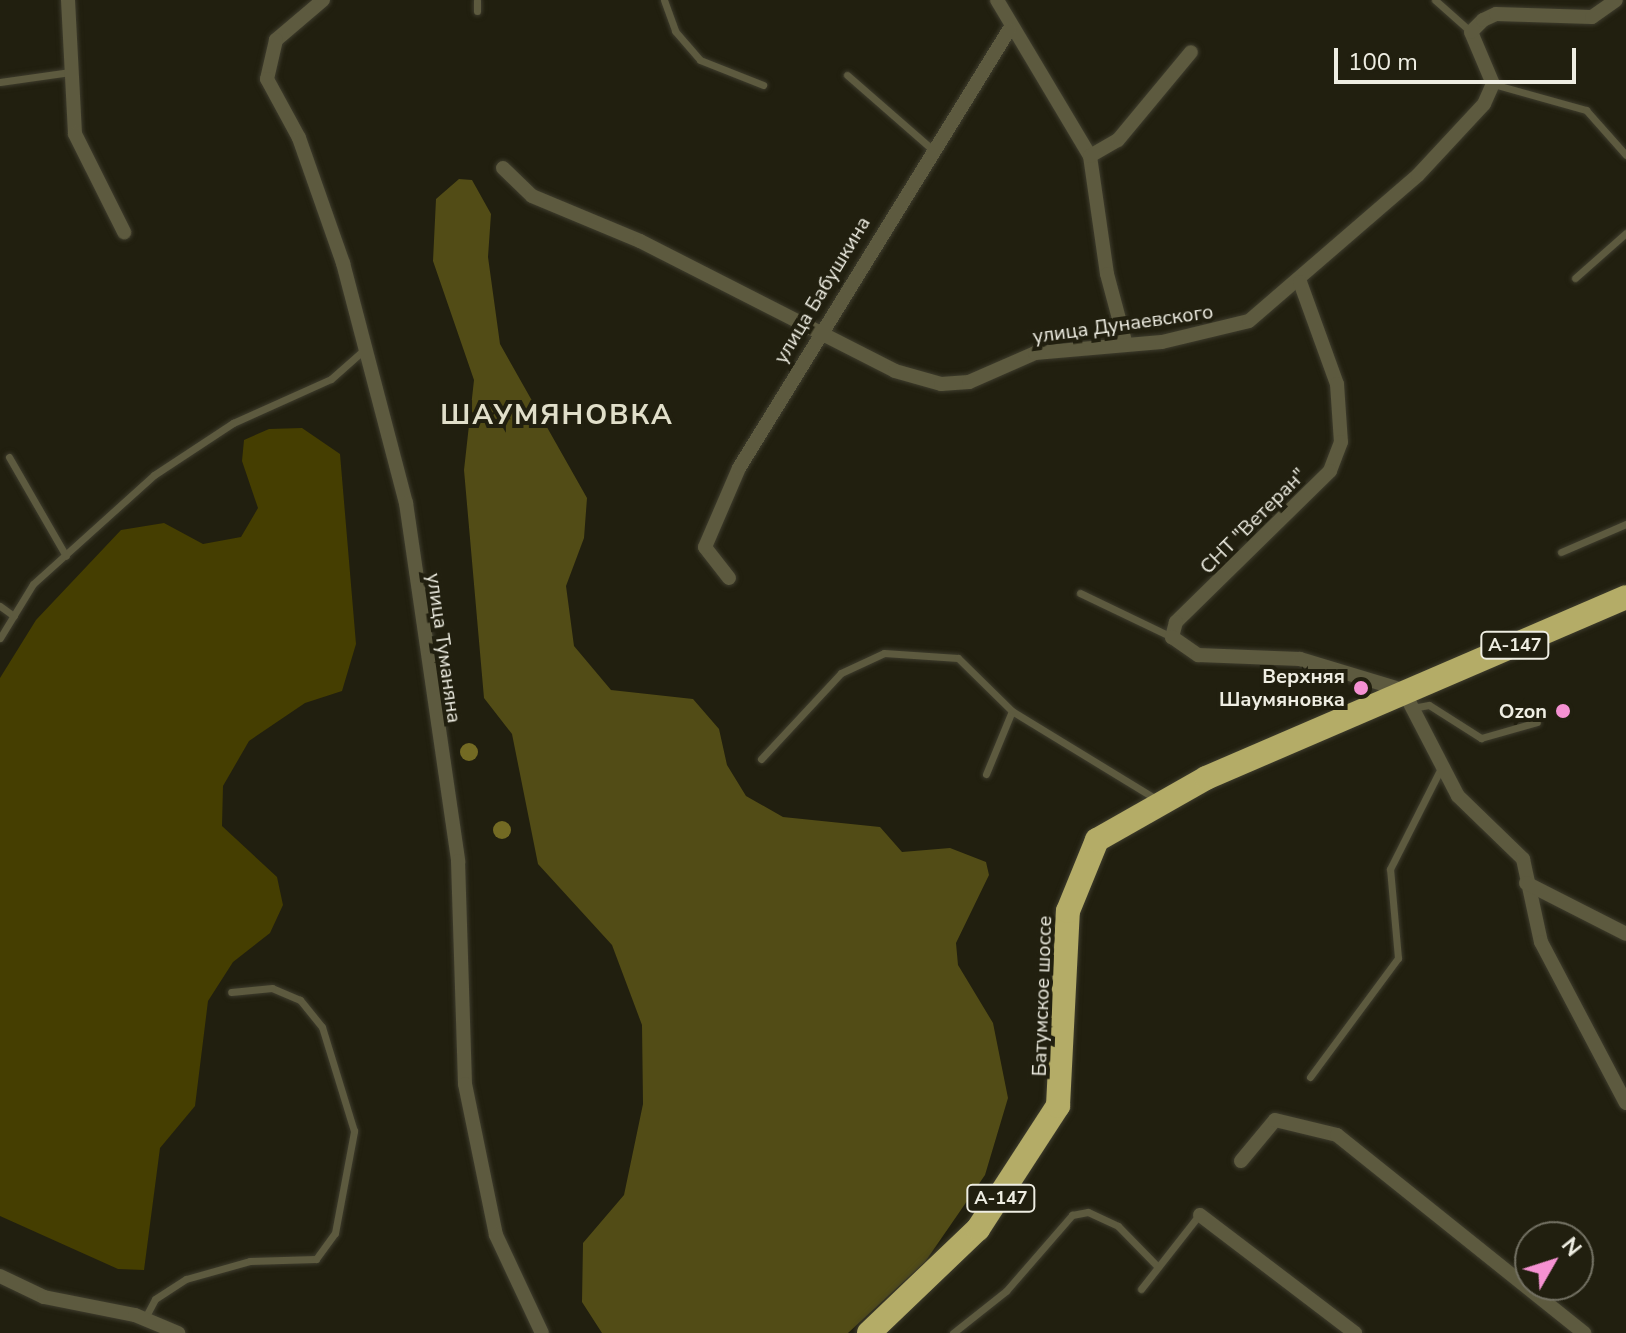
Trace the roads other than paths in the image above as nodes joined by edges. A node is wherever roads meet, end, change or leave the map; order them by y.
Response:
1 (68, 0) edge
2 (323, 0) edge
3 (477, 0) edge
4 (664, 0) edge
5 (997, 0) edge
6 (1435, 0) edge
7 (1616, 0) edge
8 (1494, 7) edge
9 (477, 11) dead end
10 (1009, 30) junction
11 (1471, 32) junction
12 (1191, 52) dead end
13 (70, 72) junction
14 (847, 75) dead end
15 (0, 82) edge
16 (1493, 84) junction
17 (763, 85) dead end
18 (933, 150) junction
19 (1626, 155) edge
20 (1090, 156) junction
21 (503, 168) dead end
22 (124, 232) dead end
23 (1626, 233) edge
24 (1575, 278) dead end
25 (1300, 282) junction
26 (816, 334) junction
27 (1126, 345) junction
28 (368, 347) junction
29 (9, 457) dead end
30 (1626, 524) edge
31 (1561, 552) dead end
32 (66, 556) junction
33 (729, 578) dead end
34 (1080, 593) dead end
35 (1626, 597) edge
36 (0, 606) edge
37 (14, 616) junction
38 (1172, 637) junction
39 (0, 638) edge
40 (1407, 699) junction
41 (1012, 711) junction
42 (1537, 722) dead end
43 (761, 759) dead end
44 (1440, 770) junction
45 (986, 774) dead end
46 (1160, 801) junction
47 (1526, 883) junction
48 (1626, 934) edge
49 (231, 992) dead end
50 (1310, 1077) dead end
51 (1626, 1103) edge
52 (1241, 1161) dead end
53 (1200, 1215) joint
54 (1158, 1267) junction
55 (0, 1276) edge
56 (1141, 1289) dead end
57 (145, 1318) junction
58 (178, 1333) edge
59 (542, 1333) edge
60 (869, 1333) edge
61 (953, 1333) edge
62 (1355, 1333) edge
63 (1584, 1333) edge

1 - 13 street
2 - 28 street, улица Туманяна
3 - 9 lane
4 - 17 lane
5 - 10 street
6 - 11 lane
7 - 8 street
8 - 11 street
10 - 18 street, улица Бабушкина
10 - 20 street
11 - 16 street
12 - 20 street
13 - 15 lane
13 - 22 street
14 - 18 lane
16 - 19 lane
16 - 25 street, улица Дунаевского
18 - 26 street, улица Бабушкина
20 - 27 street
21 - 26 street, улица Дунаевского
23 - 24 lane
25 - 27 street, улица Дунаевского
25 - 38 street, СНТ "Ветеран"
26 - 27 street, улица Дунаевского
26 - 33 street, улица Бабушкина
28 - 32 lane
28 - 59 street, улица Туманяна
29 - 32 lane
30 - 31 lane
32 - 37 lane
34 - 38 lane
35 - 40 highway, Батумское шоссе / А-147
36 - 37 lane
37 - 39 lane
38 - 40 street
40 - 42 lane
40 - 44 street
40 - 46 highway, Батумское шоссе / А-147
41 - 43 lane
41 - 45 lane
41 - 46 lane
44 - 47 street
44 - 50 lane
46 - 60 highway, Батумское шоссе / А-147
47 - 48 street
47 - 51 street
49 - 57 lane
52 - 63 street
53 - 54 lane
53 - 62 street
54 - 56 lane
54 - 61 lane
55 - 57 street
57 - 58 street

